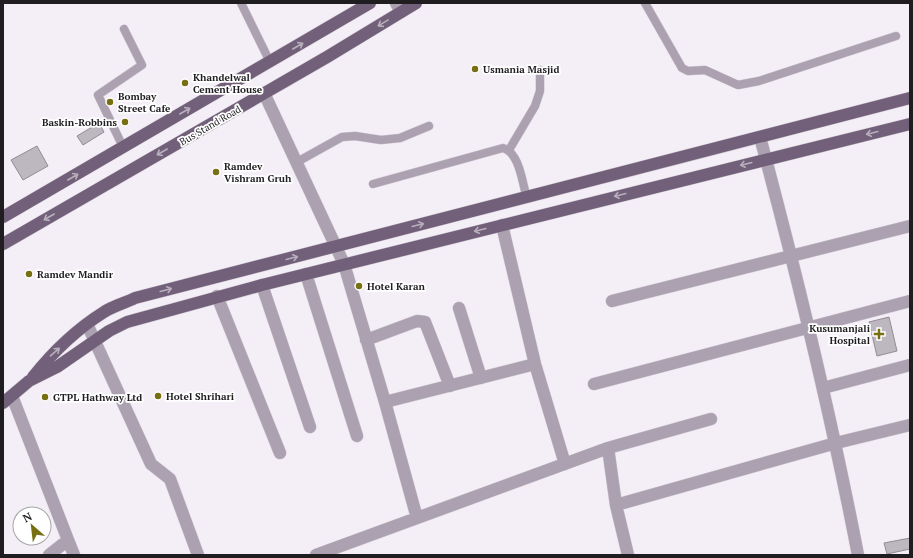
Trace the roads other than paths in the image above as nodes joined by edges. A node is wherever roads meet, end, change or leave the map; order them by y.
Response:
1 (241, 3) edge
2 (370, 3) edge
3 (416, 3) edge
4 (645, 3) edge
5 (399, 7) edge
6 (124, 29) dead end
7 (896, 36) dead end
8 (270, 62) junction
9 (540, 70) dead end
10 (264, 93) junction
11 (910, 98) edge
12 (910, 124) edge
13 (429, 126) dead end
14 (760, 137) junction
15 (124, 147) junction
16 (509, 150) junction
17 (766, 159) junction
18 (297, 162) junction
19 (373, 184) dead end
20 (527, 198) junction
21 (3, 218) edge
22 (502, 224) junction
23 (910, 226) edge
24 (3, 244) edge
25 (337, 246) junction
26 (792, 257) junction
27 (344, 264) junction
28 (306, 274) junction
29 (262, 285) junction
30 (217, 296) junction
31 (612, 301) dead end
32 (910, 301) edge
33 (459, 308) dead end
34 (87, 324) junction
35 (808, 328) junction
36 (95, 340) junction
37 (366, 340) junction
38 (535, 364) junction
39 (910, 365) edge
40 (481, 378) junction
41 (29, 382) junction
42 (594, 384) dead end
43 (450, 386) junction
44 (823, 388) junction
45 (7, 400) edge
46 (385, 402) junction
47 (711, 418) dead end
48 (910, 425) edge
49 (310, 427) dead end
50 (357, 436) dead end
51 (836, 443) junction
52 (608, 448) junction
53 (280, 453) dead end
54 (565, 464) junction
55 (616, 505) junction
56 (418, 518) junction
57 (68, 540) junction
58 (332, 552) edge
59 (49, 555) edge
60 (74, 555) edge
61 (198, 555) edge
62 (316, 555) edge
63 (628, 555) edge
64 (858, 555) edge

1 - 8 lane
8 -> 2 main road
3 - 5 main road, Bus Stand Road
4 - 7 lane
5 -> 10 main road, Bus Stand Road
6 - 15 lane
15 -> 8 main road
9 - 16 lane
10 - 18 street
10 -> 24 main road, Bus Stand Road
11 - 14 main road
12 -> 17 main road
13 - 18 lane
14 - 17 street
14 - 20 main road
21 -> 15 main road
16 - 19 lane
16 - 20 lane
17 -> 22 main road
17 - 26 street
18 - 25 street
25 -> 20 main road
22 -> 27 main road
22 - 38 street
23 - 26 street
25 - 27 street
34 -> 25 main road
26 - 31 street
26 - 35 street
27 - 28 main road
27 - 37 street
28 - 29 main road
28 - 50 street
29 - 30 main road
29 - 49 street
30 - 36 main road
30 - 53 street
32 - 35 street
33 - 40 street
34 - 36 street
41 -> 34 main road
35 - 42 street
35 - 44 street
36 - 41 main road
36 - 61 street
37 - 43 street
37 - 46 street
38 - 40 street
38 - 54 street
39 - 44 street
40 - 43 street
41 - 45 main road
43 - 46 street
44 - 51 street
45 - 57 street
46 - 56 street
47 - 52 street
48 - 51 street
51 - 55 street
51 - 64 street
52 - 54 street
52 - 55 street
54 - 56 street
55 - 63 street
56 - 58 street
57 - 59 street
57 - 60 street
58 - 62 street

